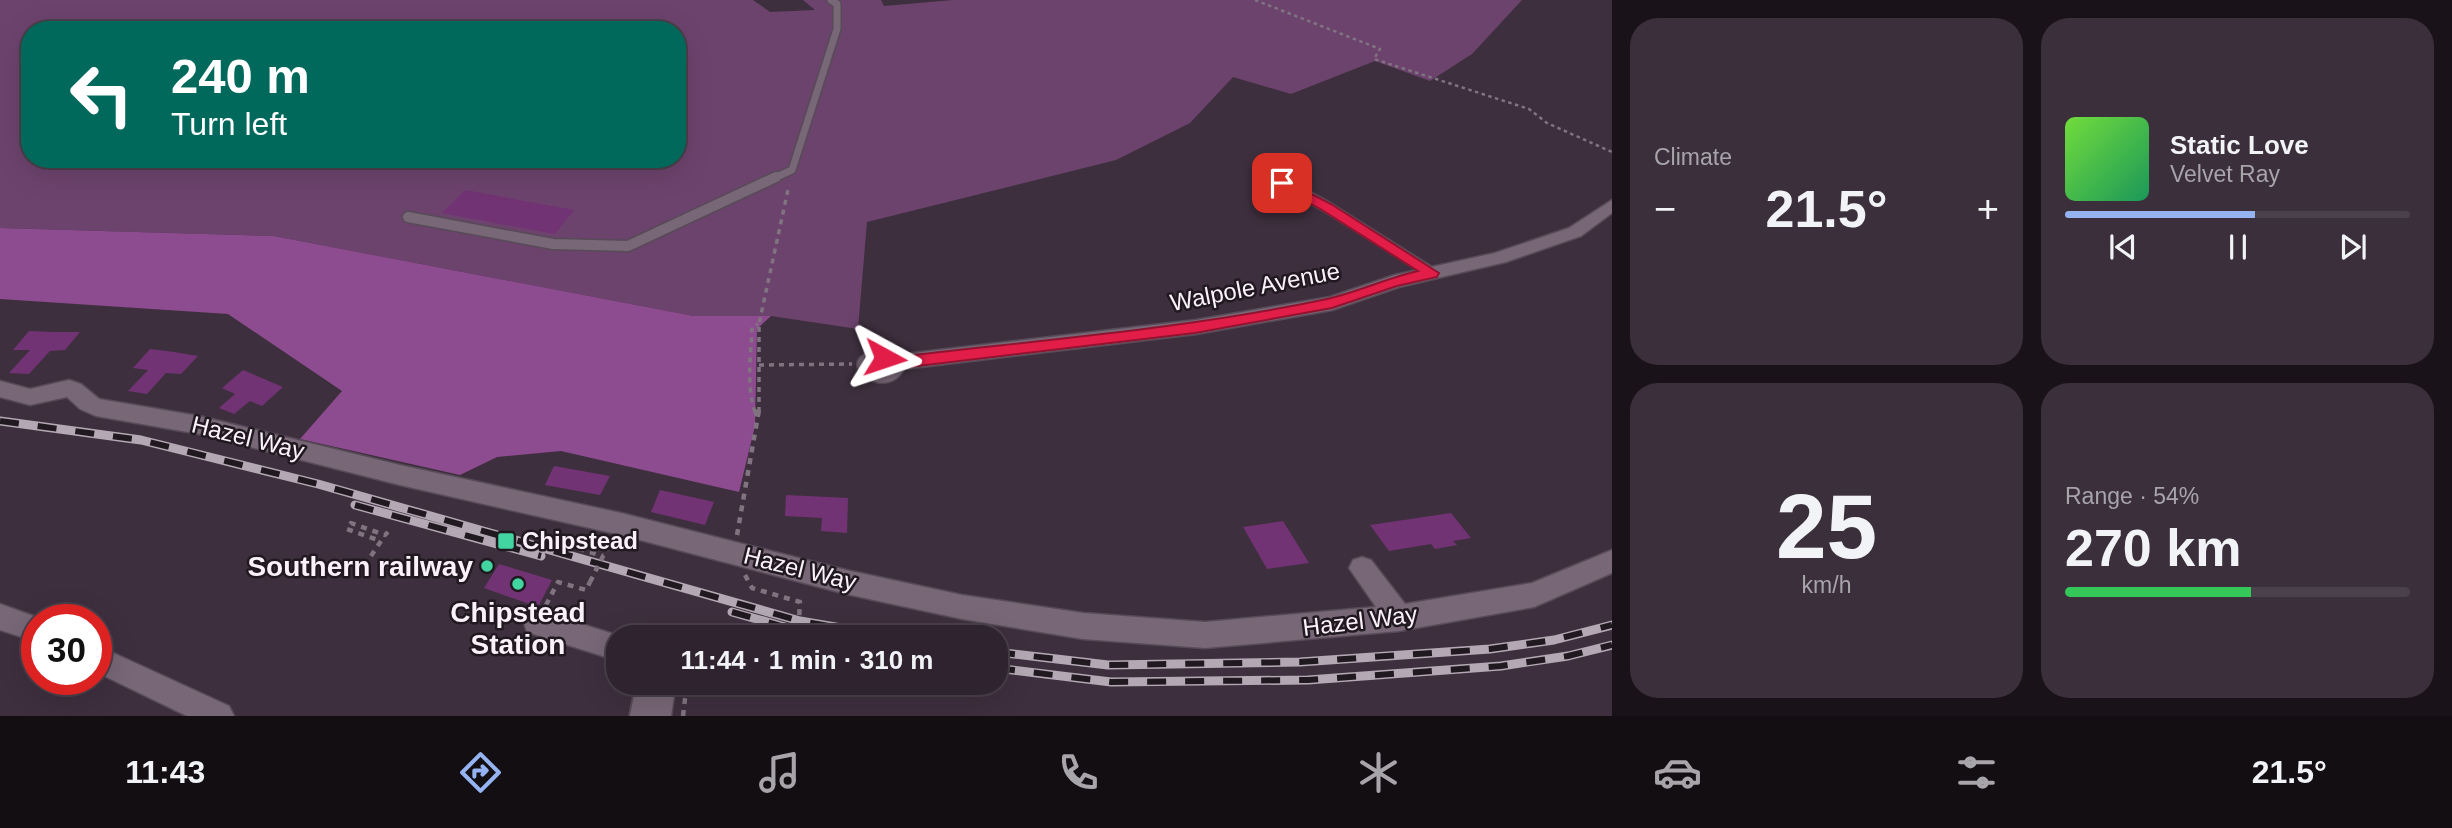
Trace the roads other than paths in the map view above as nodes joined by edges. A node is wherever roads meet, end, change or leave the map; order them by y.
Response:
1 (831, 0) edge
2 (1260, 170) dead end
3 (1612, 205) edge
4 (408, 217) dead end
5 (1432, 273) junction
6 (868, 363) road end
7 (0, 388) edge
8 (1612, 561) edge
9 (1362, 568) dead end
10 (0, 617) edge
11 (1398, 618) junction
12 (537, 623) dead end
13 (21, 624) edge
14 (606, 644) edge
15 (112, 665) edge
16 (640, 695) edge
17 (660, 695) edge
18 (219, 716) edge
19 (636, 716) edge
20 (656, 716) edge

1 - 4 lane
2 - 5 lane
3 - 5 street, Walpole Avenue
5 - 6 street, Walpole Avenue
7 - 11 street, Hazel Way
8 - 11 street, Hazel Way
9 - 11 street
10 - 13 street
12 - 14 street
15 - 18 street
16 - 19 lane
17 - 20 street

